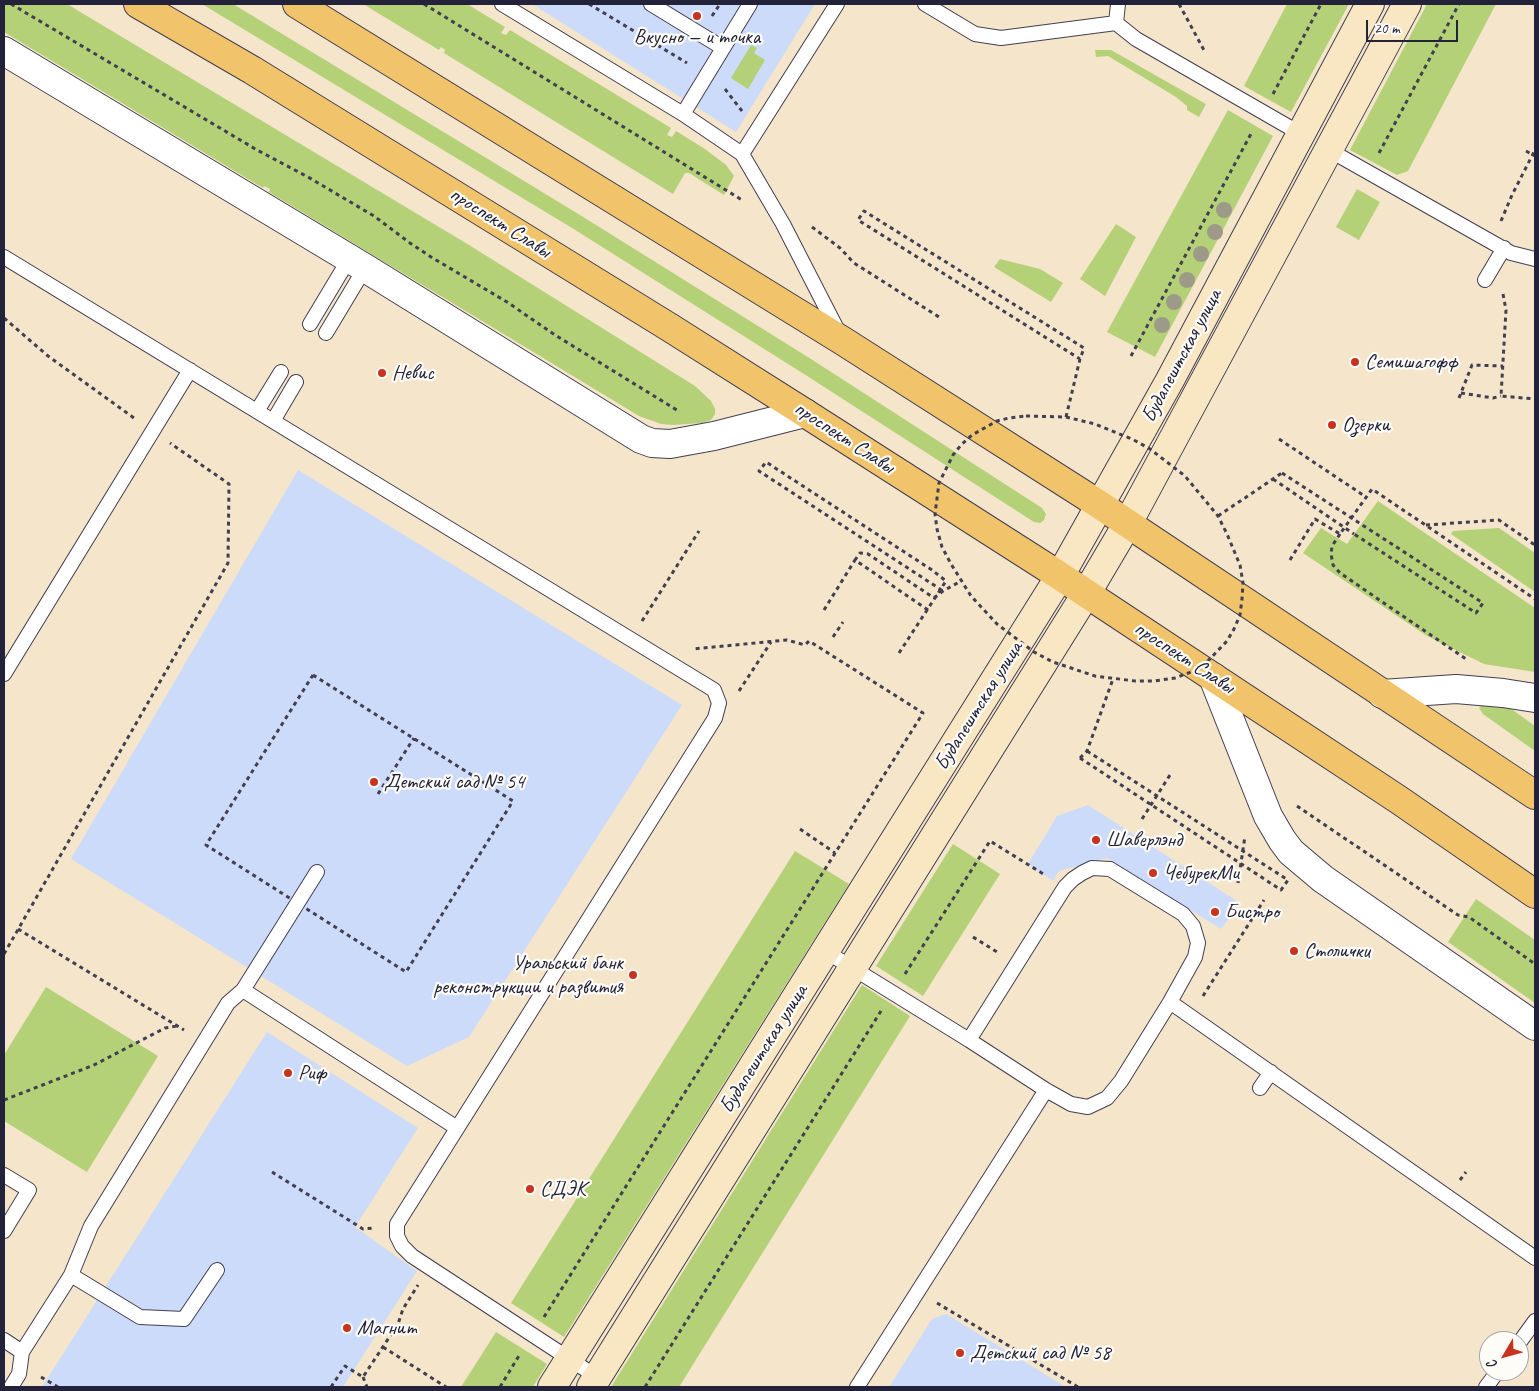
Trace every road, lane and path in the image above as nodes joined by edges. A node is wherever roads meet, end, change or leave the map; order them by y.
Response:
1 (11, 4) edge
2 (138, 4) edge
3 (297, 4) edge
4 (424, 4) edge
5 (502, 4) edge
6 (590, 4) edge
7 (652, 4) edge
8 (750, 4) edge
9 (837, 4) edge
10 (925, 4) edge
11 (1118, 4) edge
12 (1179, 4) edge
13 (1321, 4) edge
14 (1370, 4) edge
15 (1407, 4) edge
16 (1459, 4) edge
17 (1116, 23) junction
18 (723, 48) junction
19 (4, 51) edge
20 (687, 63) dead end
21 (1210, 82) junction
22 (721, 85) dead end
23 (1272, 94) dead end
24 (683, 114) junction
25 (757, 130) junction
26 (1253, 131) dead end
27 (1301, 134) junction
28 (1329, 150) junction
29 (1535, 150) edge
30 (1526, 151) dead end
31 (742, 154) junction
32 (1377, 155) dead end
33 (1534, 155) edge
34 (771, 203) junction
35 (811, 226) dead end
36 (1491, 241) junction
37 (1504, 248) junction
38 (4, 257) edge
39 (1535, 259) edge
40 (357, 264) junction
41 (1485, 280) dead end
42 (1506, 287) dead end
43 (940, 317) dead end
44 (4, 318) edge
45 (310, 324) dead end
46 (326, 333) dead end
47 (843, 341) junction
48 (1130, 356) dead end
49 (1080, 359) junction
50 (1503, 366) junction
51 (190, 370) junction
52 (281, 372) dead end
53 (296, 382) dead end
54 (1461, 393) junction
55 (1502, 396) junction
56 (1459, 398) dead end
57 (1535, 399) edge
58 (257, 411) junction
59 (805, 413) junction
60 (1066, 417) junction
61 (273, 420) junction
62 (153, 431) junction
63 (714, 436) junction
64 (1279, 439) dead end
65 (1273, 479) junction
66 (1366, 497) junction
67 (1100, 505) junction
68 (1218, 516) junction
69 (1128, 523) junction
70 (1426, 525) junction
71 (1345, 527) junction
72 (699, 530) dead end
73 (1340, 534) junction
74 (1535, 545) edge
75 (855, 560) junction
76 (1290, 560) dead end
77 (1060, 576) junction
78 (961, 581) junction
79 (943, 591) junction
80 (1086, 594) junction
81 (1535, 599) edge
82 (824, 610) dead end
83 (928, 610) junction
84 (843, 622) dead end
85 (833, 637) dead end
86 (631, 639) junction
87 (771, 641) junction
88 (899, 653) dead end
89 (1467, 659) dead end
90 (666, 660) junction
91 (4, 674) edge
92 (1213, 677) junction
93 (1113, 679) junction
94 (1382, 694) junction
95 (1535, 698) edge
96 (719, 703) junction
97 (414, 738) junction
98 (1087, 751) junction
99 (1170, 776) dead end
100 (378, 794) dead end
101 (1157, 795) junction
102 (1535, 796) edge
103 (1291, 807) dead end
104 (1142, 819) dead end
105 (800, 829) dead end
106 (1245, 835) dead end
107 (835, 853) junction
108 (317, 872) dead end
109 (1238, 882) dead end
110 (1064, 888) junction
111 (1535, 894) edge
112 (1264, 900) dead end
113 (297, 903) junction
114 (18, 929) junction
115 (973, 937) dead end
116 (825, 952) junction
117 (4, 954) edge
118 (1017, 964) junction
119 (1535, 964) edge
120 (853, 968) junction
121 (900, 981) dead end
122 (243, 990) junction
123 (1170, 1002) junction
124 (882, 1010) dead end
125 (1190, 1016) junction
126 (178, 1026) junction
127 (1535, 1026) edge
128 (185, 1031) dead end
129 (969, 1040) junction
130 (1271, 1072) junction
131 (1260, 1088) dead end
132 (1046, 1090) junction
133 (4, 1100) edge
134 (457, 1128) junction
135 (272, 1172) dead end
136 (4, 1175) edge
137 (397, 1224) junction
138 (4, 1231) edge
139 (1533, 1252) edge
140 (428, 1268) junction
141 (217, 1270) dead end
142 (72, 1276) junction
143 (930, 1299) dead end
144 (541, 1322) dead end
145 (4, 1340) edge
146 (383, 1347) junction
147 (524, 1349) dead end
148 (22, 1352) junction
149 (569, 1360) junction
150 (363, 1377) junction
151 (594, 1382) edge
152 (11, 1387) edge
153 (331, 1387) edge
154 (367, 1387) edge
155 (446, 1387) edge
156 (500, 1387) edge
157 (552, 1387) edge
158 (645, 1387) edge
159 (857, 1387) edge
160 (1078, 1387) edge

1 - 63 path
2 - 59 main road, проспект Славы
3 - 47 main road
4 - 34 path
5 - 24 lane
6 - 20 path
7 - 18 lane
8 - 18 lane
9 - 25 lane
10 - 17 lane
11 - 17 lane
12 - 21 path
13 - 23 path
14 - 27 street, Будапештская улица
15 - 28 street, Будапештская улица
16 - 32 path
17 - 21 lane
18 - 24 lane
19 - 40 street
21 - 27 lane
22 - 25 path
24 - 31 lane
25 - 31 lane
26 - 48 path
27 - 67 street, Будапештская улица
28 - 36 lane
28 - 69 street, Будапештская улица
29 - 33 path
30 - 33 path
31 - 34 lane
33 - 36 path
34 - 47 lane
35 - 43 path
36 - 37 lane
37 - 39 lane
37 - 41 lane
38 - 51 lane
40 - 45 lane
40 - 46 lane
40 - 63 street
42 - 50 path
44 - 62 path
47 - 67 main road
49 - 49 path
49 - 60 path
50 - 54 path
50 - 55 path
51 - 58 lane
51 - 62 lane
52 - 58 lane
53 - 61 lane
54 - 55 path
54 - 56 path
55 - 57 path
58 - 61 lane
59 - 63 street
59 - 77 main road, проспект Славы
60 - 68 path, bridge
60 - 78 path, bridge
61 - 86 lane
62 - 91 lane
62 - 114 path
64 - 66 path
65 - 68 path
65 - 71 path
65 - 71 path, bridge
66 - 70 path
66 - 71 path
67 - 69 main road
67 - 77 street, Будапештская улица
68 - 93 path, bridge
69 - 80 street, Будапештская улица
69 - 94 main road
70 - 74 path
70 - 81 path
71 - 73 path
72 - 86 path
73 - 76 path
73 - 89 path
75 - 79 path, bridge
75 - 82 path
75 - 83 path
77 - 80 main road, проспект Славы
77 - 116 street, Будапештская улица
78 - 79 path, bridge
78 - 93 path, bridge
79 - 83 path, bridge
80 - 92 main road, проспект Славы
80 - 120 street, Будапештская улица
83 - 88 path
84 - 85 path
86 - 90 lane
87 - 90 path
87 - 96 path
87 - 107 path
90 - 96 lane
92 - 111 main road, проспект Славы
92 - 127 street
93 - 98 path
94 - 95 street
94 - 102 main road
96 - 134 lane
97 - 100 path
97 - 113 path
97 - 113 path
98 - 101 path
98 - 101 path, bridge
99 - 101 path
101 - 104 path
103 - 119 path
105 - 107 path
106 - 109 path
107 - 144 path
108 - 113 lane
110 - 118 lane
110 - 121 path
110 - 123 lane
112 - 125 path
113 - 122 lane
114 - 117 path
114 - 126 path
115 - 118 path
116 - 120 lane
116 - 149 street, Будапештская улица
118 - 129 lane
120 - 129 lane
120 - 151 street, Будапештская улица
122 - 134 lane
122 - 142 lane
123 - 125 lane
123 - 132 lane
124 - 158 path
125 - 130 lane
126 - 128 path
126 - 133 path
129 - 132 lane
130 - 131 lane
130 - 139 lane
132 - 159 lane
134 - 137 lane
135 - 137 path
136 - 138 lane
137 - 140 lane
140 - 146 path
140 - 149 lane
141 - 142 lane
142 - 148 lane
143 - 160 path
145 - 148 lane
146 - 150 path
146 - 155 path
147 - 156 path
148 - 152 lane
149 - 151 lane
149 - 157 street, Будапештская улица
150 - 153 path
150 - 154 path

